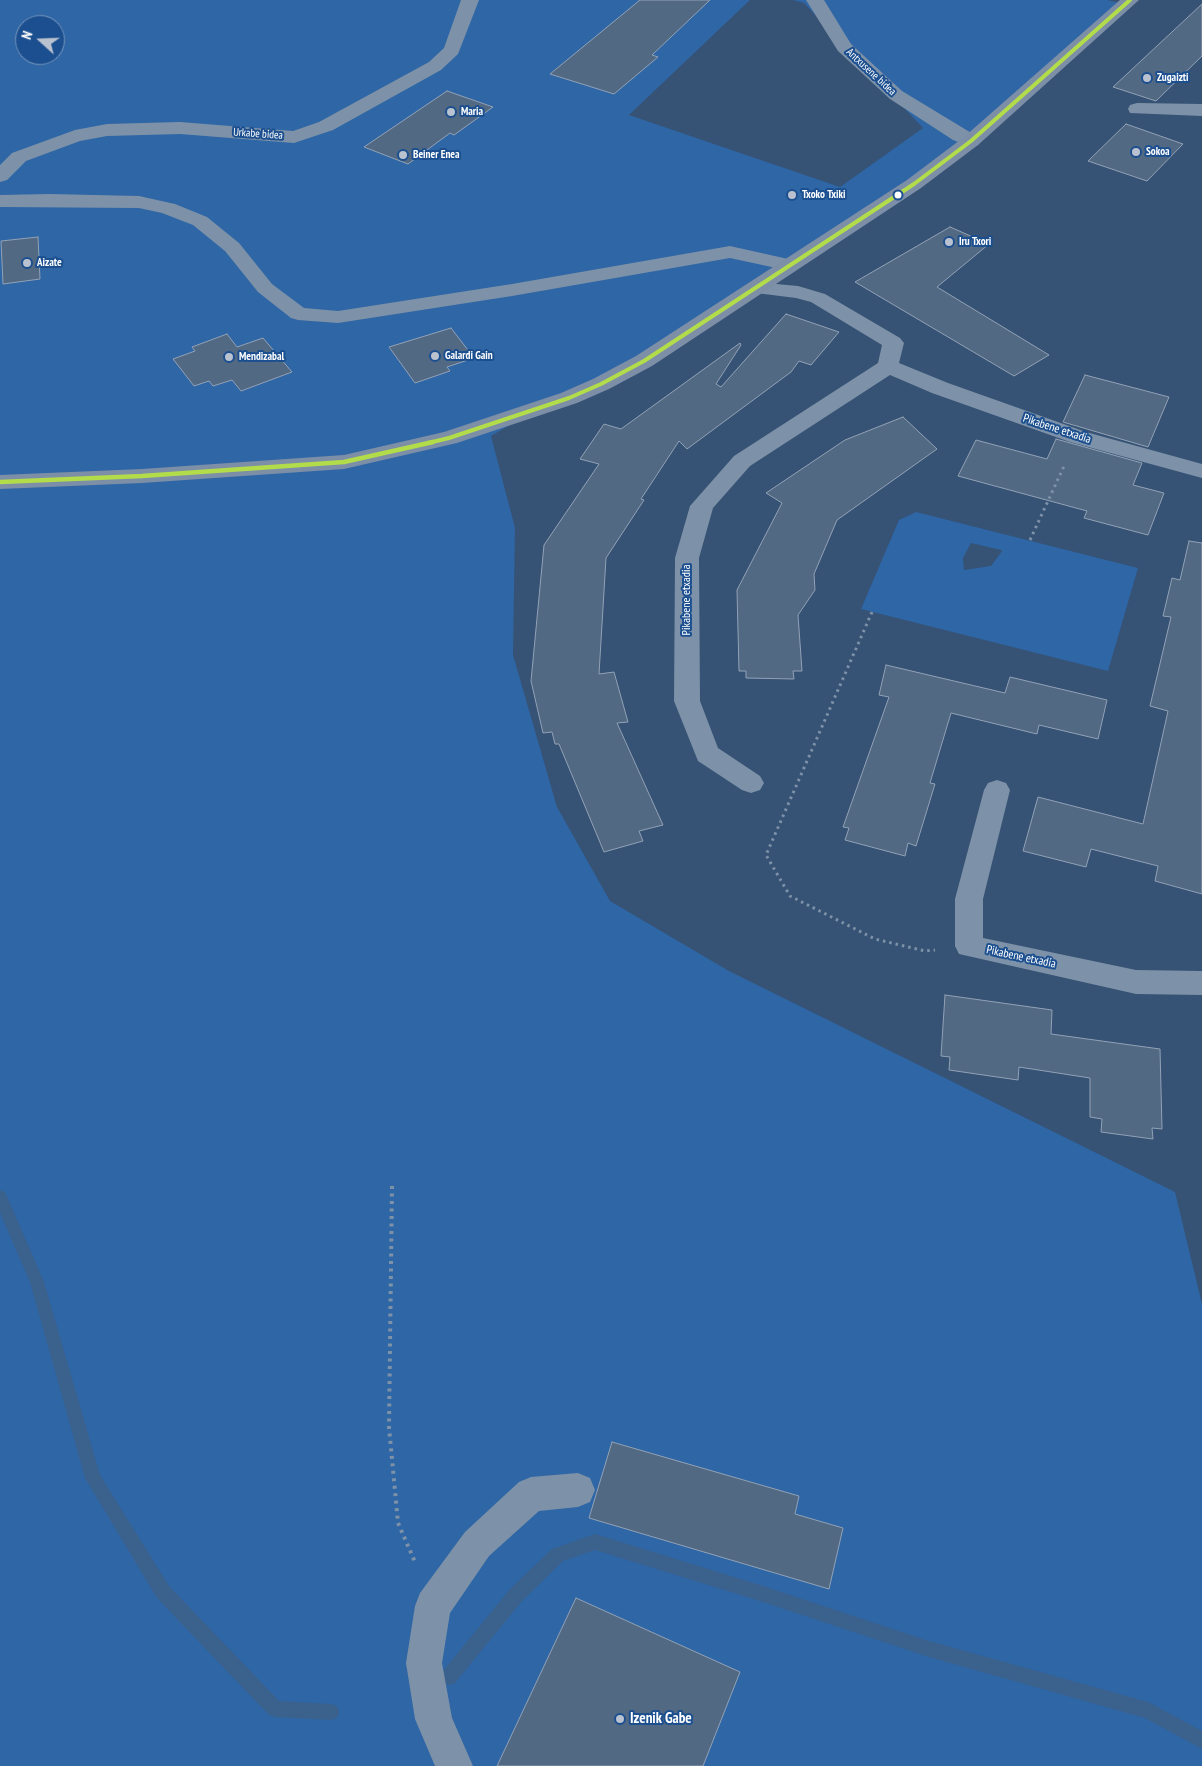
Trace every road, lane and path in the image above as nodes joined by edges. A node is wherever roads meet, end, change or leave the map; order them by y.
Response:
1 (470, 0) edge
2 (815, 0) edge
3 (1130, 0) edge
4 (1137, 109) dead end
5 (1202, 110) edge
6 (971, 141) junction
7 (0, 176) edge
8 (0, 201) edge
9 (790, 265) junction
10 (756, 288) junction
11 (888, 366) junction
12 (1078, 437) junction
13 (1202, 471) edge
14 (0, 482) edge
15 (1030, 540) dead end
16 (872, 612) dead end
17 (751, 783) dead end
18 (997, 790) dead end
19 (969, 946) junction
20 (1202, 983) edge
21 (392, 1186) dead end
22 (578, 1490) dead end
23 (433, 1606) junction
24 (454, 1766) edge

1 - 7 street, Urkabe bidea
2 - 6 street, Antxusene bidea
3 - 6 main road
4 - 5 street
6 - 9 main road
8 - 9 street
9 - 10 main road
10 - 11 street
10 - 14 main road
11 - 12 street, Pikabene etxadia
11 - 17 street, Pikabene etxadia
12 - 13 street, Pikabene etxadia
12 - 15 path
16 - 19 path
18 - 19 street, Pikabene etxadia
19 - 20 street, Pikabene etxadia
21 - 23 path
22 - 23 street
23 - 24 street

